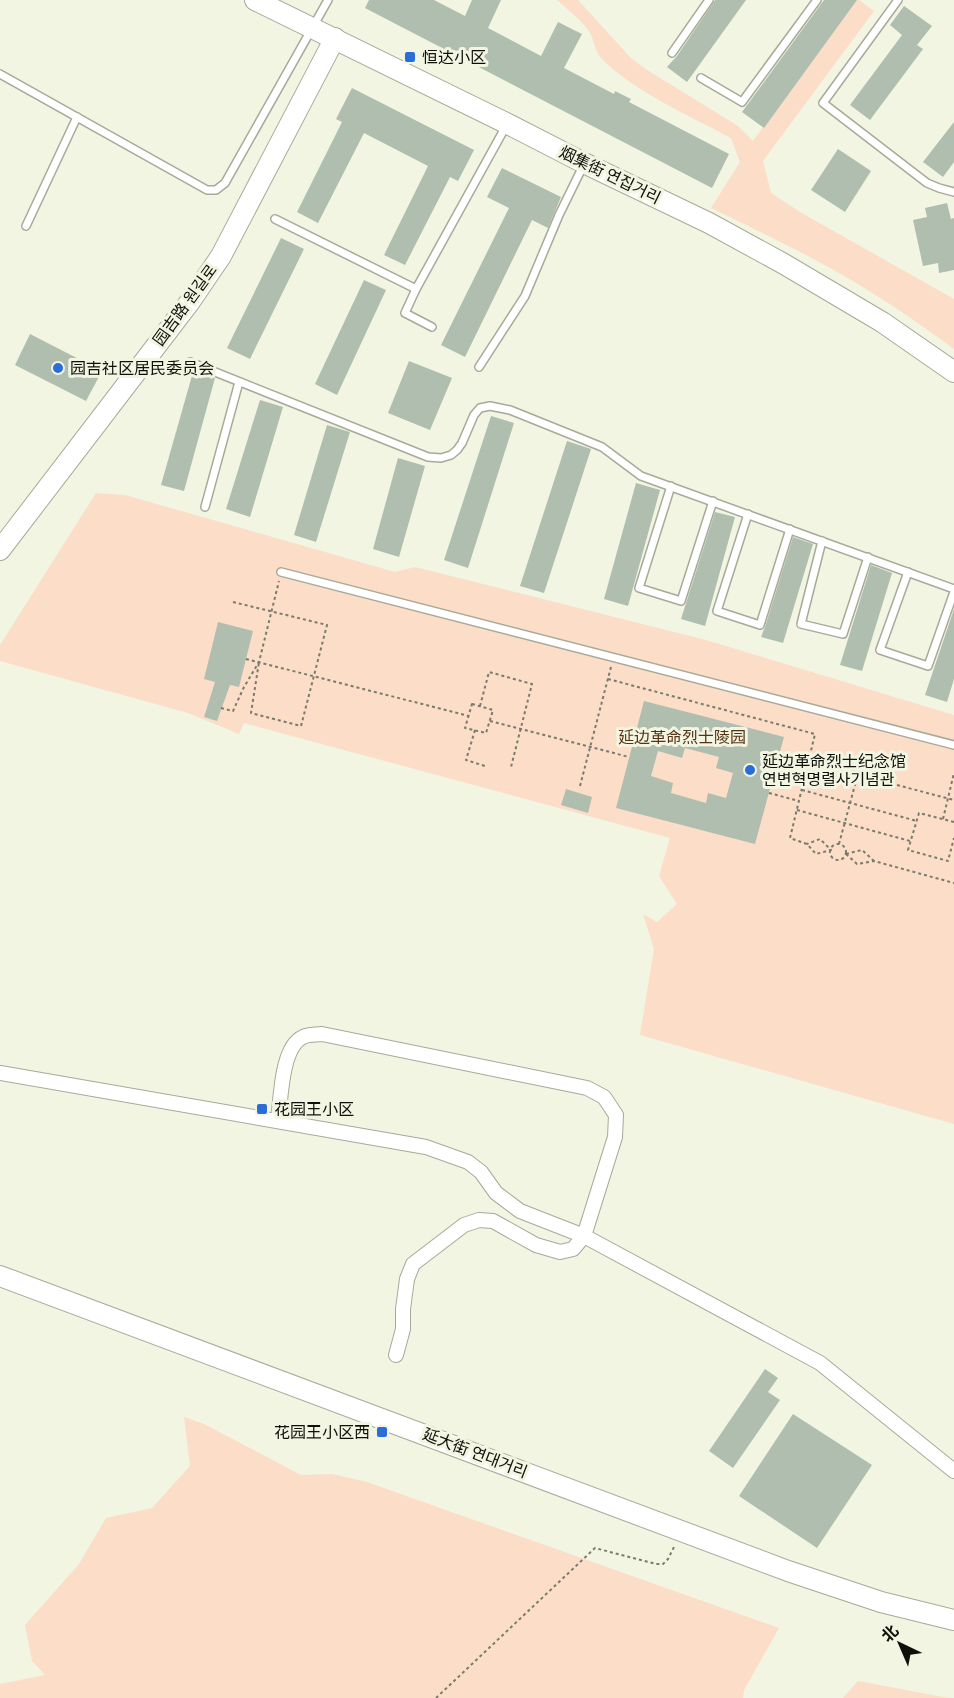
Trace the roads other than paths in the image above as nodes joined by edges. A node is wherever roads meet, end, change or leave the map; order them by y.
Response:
1 (255, 0) edge
2 (328, 0) edge
3 (709, 0) edge
4 (817, 0) edge
5 (898, 0) edge
6 (311, 28) junction
7 (335, 38) junction
8 (672, 53) dead end
9 (0, 76) edge
10 (701, 78) dead end
11 (78, 117) junction
12 (508, 123) junction
13 (584, 163) junction
14 (954, 192) edge
15 (275, 219) dead end
16 (26, 226) dead end
17 (416, 288) junction
18 (432, 327) dead end
19 (190, 362) dead end
20 (479, 367) dead end
21 (954, 372) edge
22 (239, 382) junction
23 (671, 486) junction
24 (712, 501) junction
25 (205, 507) dead end
26 (748, 514) junction
27 (790, 530) junction
28 (822, 541) junction
29 (0, 550) edge
30 (868, 557) junction
31 (281, 572) road end
32 (908, 572) junction
33 (954, 590) edge
34 (954, 745) edge
35 (0, 1073) edge
36 (278, 1120) junction
37 (584, 1236) junction
38 (0, 1276) edge
39 (396, 1355) dead end
40 (954, 1471) edge
41 (954, 1620) edge

1 - 6 main road, 烟集街 연집거리
2 - 6 lane
3 - 8 lane
4 - 10 lane
5 - 14 lane
6 - 7 main road, 烟集街 연집거리
6 - 11 lane
7 - 12 main road, 烟集街 연집거리
7 - 29 main road, 园吉路 원길로
9 - 11 lane
11 - 16 lane
12 - 13 main road, 烟集街 연집거리
12 - 17 lane
13 - 20 lane
13 - 21 main road, 烟集街 연집거리
15 - 17 lane
17 - 18 lane
19 - 22 lane
22 - 23 lane
22 - 25 lane
23 - 24 lane
23 - 24 lane
24 - 26 lane
26 - 27 lane
26 - 27 lane
27 - 28 lane
28 - 30 lane
28 - 30 lane
30 - 32 lane
31 - 34 lane
32 - 33 lane
32 - 33 lane
35 - 36 street
36 - 37 street
36 - 37 street
37 - 39 street
37 - 40 street
38 - 41 main road, 延大街 연대거리

